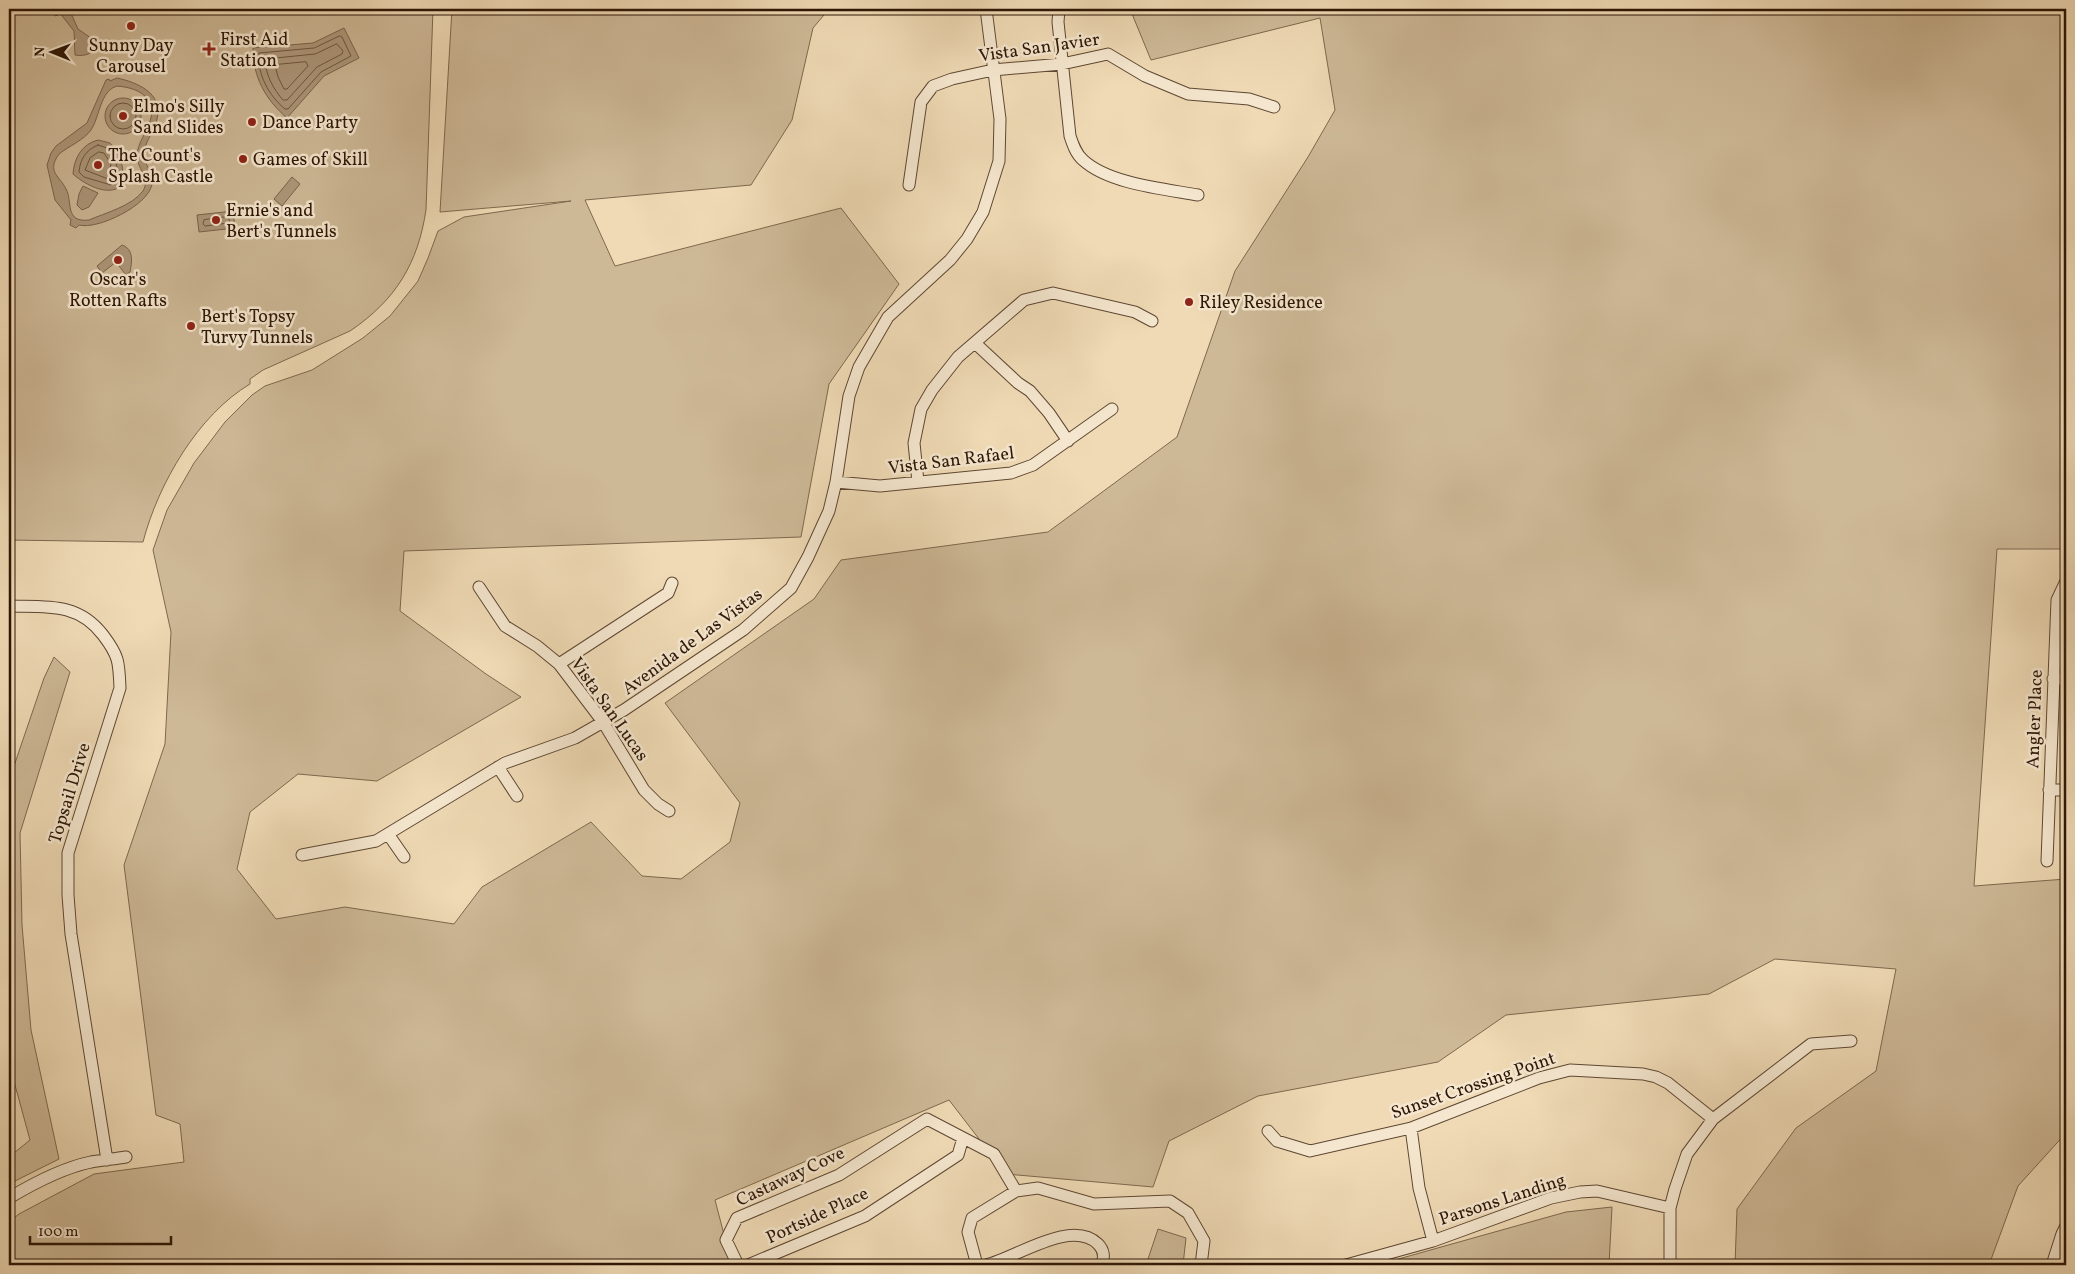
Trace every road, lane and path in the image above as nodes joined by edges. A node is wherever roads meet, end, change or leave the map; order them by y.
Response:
1 (986, 9) edge
2 (1059, 9) edge
3 (1062, 64) junction
4 (993, 70) junction
5 (1274, 107) dead end
6 (909, 185) dead end
7 (1198, 195) dead end
8 (1152, 321) dead end
9 (975, 343) junction
10 (1112, 409) dead end
11 (1068, 441) junction
12 (836, 482) junction
13 (918, 482) junction
14 (2066, 581) edge
15 (672, 582) dead end
16 (479, 587) dead end
17 (9, 606) edge
18 (559, 664) junction
19 (2053, 679) junction
20 (2066, 679) edge
21 (603, 722) junction
22 (498, 767) junction
23 (2049, 790) junction
24 (2066, 790) edge
25 (517, 796) dead end
26 (669, 811) dead end
27 (388, 834) junction
28 (302, 855) dead end
29 (404, 857) dead end
30 (2047, 862) dead end
31 (1851, 1041) dead end
32 (1713, 1119) junction
33 (1410, 1128) junction
34 (1268, 1131) dead end
35 (963, 1138) junction
36 (126, 1157) dead end
37 (107, 1160) junction
38 (1016, 1191) junction
39 (9, 1198) edge
40 (1670, 1208) junction
41 (2066, 1226) edge
42 (1433, 1241) junction
43 (738, 1265) edge
44 (748, 1265) edge
45 (977, 1265) edge
46 (986, 1265) edge
47 (1101, 1265) edge
48 (1201, 1265) edge
49 (1346, 1265) edge
50 (1670, 1265) edge
51 (2052, 1265) edge

1 - 4 street, Avenida de Las Vistas
2 - 3 street
3 - 4 street, Vista San Javier
3 - 5 street, Vista San Javier
3 - 7 street
4 - 6 street, Vista San Javier
4 - 12 street, Avenida de Las Vistas
8 - 9 street
9 - 11 street
9 - 13 street
10 - 11 street, Vista San Rafael
11 - 13 street, Vista San Rafael
12 - 13 street, Vista San Rafael
12 - 21 street, Avenida de Las Vistas
14 - 19 street, Angler Place
15 - 18 street
16 - 18 street, Vista San Lucas
17 - 37 street, Topsail Drive
18 - 21 street, Vista San Lucas
19 - 20 street
19 - 23 street, Angler Place
21 - 22 street, Avenida de Las Vistas
21 - 26 street, Vista San Lucas
22 - 25 street
22 - 27 street, Avenida de Las Vistas
23 - 24 street
23 - 30 street, Angler Place
27 - 28 street, Avenida de Las Vistas
27 - 29 street
31 - 32 street
32 - 33 street, Sunset Crossing Point
32 - 40 street
33 - 34 street, Sunset Crossing Point
33 - 42 street
35 - 38 street, Castaway Cove
35 - 43 street, Castaway Cove
35 - 44 street, Portside Place
36 - 37 street
37 - 39 street
38 - 45 street
38 - 48 street
40 - 42 street, Parsons Landing
40 - 50 street
41 - 51 street
42 - 49 street, Parsons Landing
46 - 47 street

